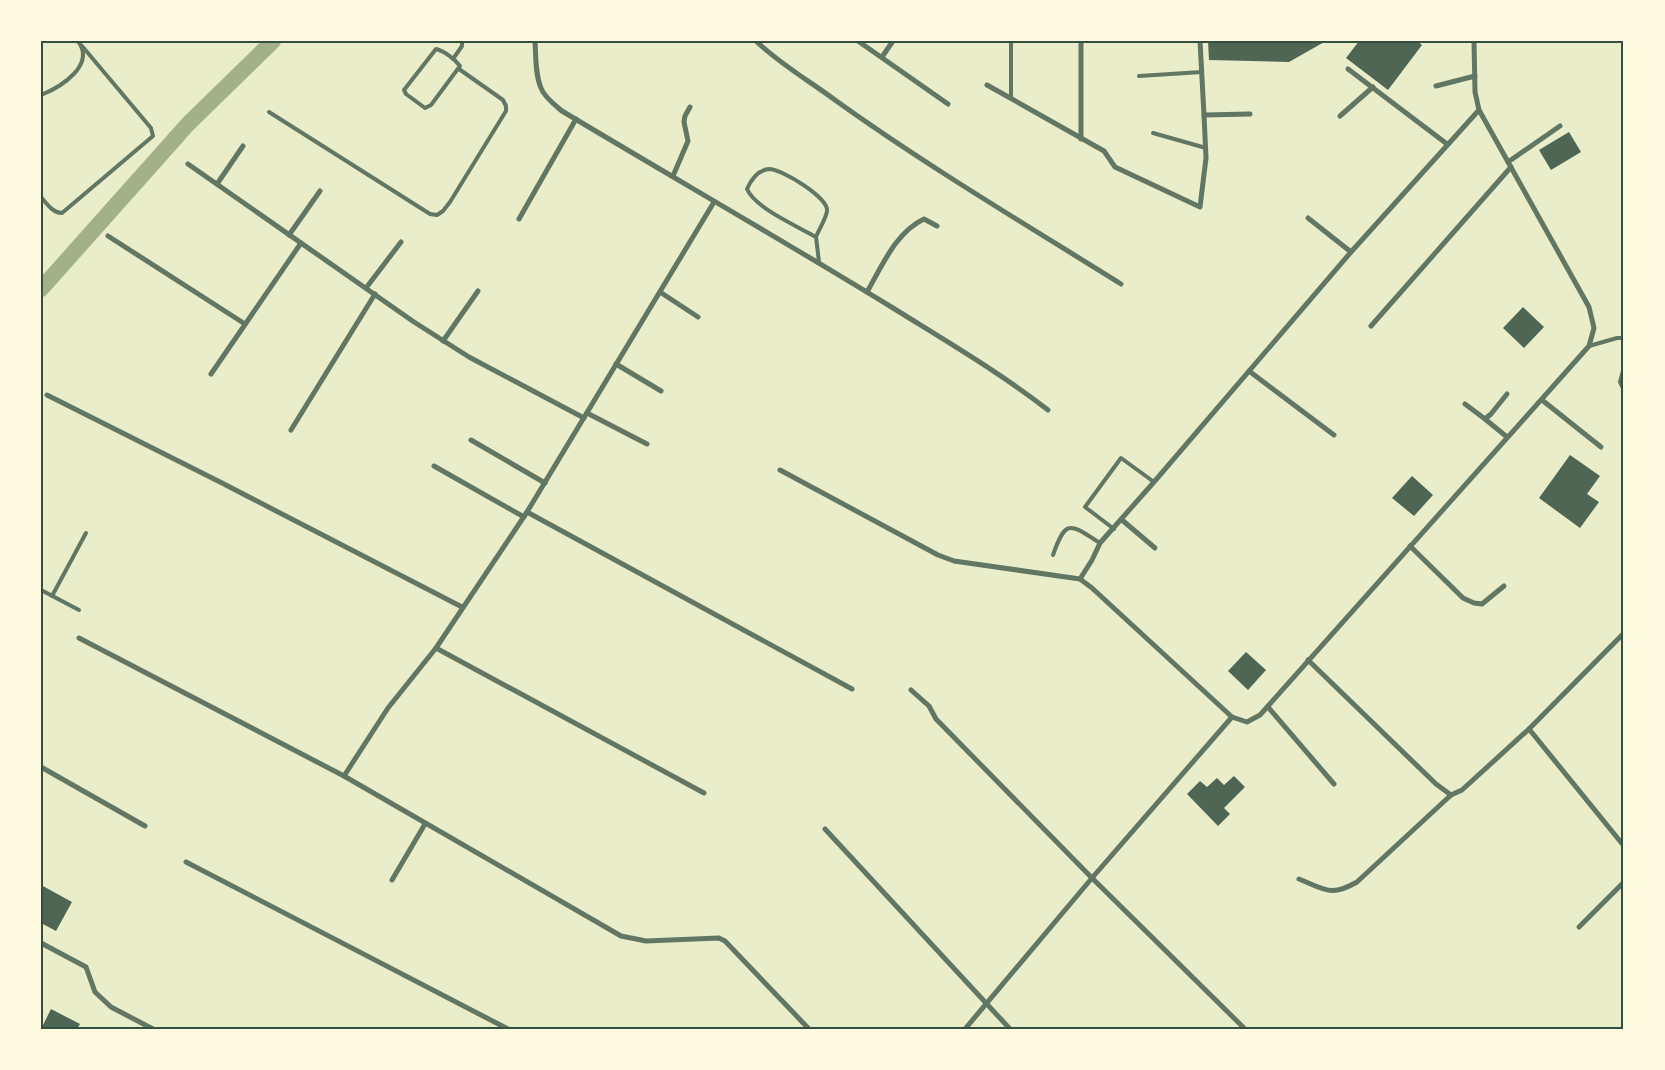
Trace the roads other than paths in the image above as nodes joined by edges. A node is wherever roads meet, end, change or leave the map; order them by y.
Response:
1 (78, 41) edge
2 (462, 41) edge
3 (535, 41) edge
4 (756, 41) edge
5 (858, 41) edge
6 (893, 41) edge
7 (1011, 41) edge
8 (1081, 41) edge
9 (1200, 41) edge
10 (1474, 41) edge
11 (82, 46) junction
12 (882, 57) junction
13 (453, 59) junction
14 (459, 69) junction
15 (1348, 69) dead end
16 (1202, 72) junction
17 (1139, 76) dead end
18 (1475, 76) junction
19 (987, 85) dead end
20 (1436, 86) dead end
21 (1373, 87) junction
22 (41, 95) edge
23 (1010, 97) junction
24 (948, 104) dead end
25 (690, 107) dead end
26 (1479, 110) junction
27 (269, 112) dead end
28 (1250, 114) dead end
29 (1204, 115) junction
30 (1340, 116) dead end
31 (576, 119) junction
32 (1560, 126) dead end
33 (1153, 133) dead end
34 (1081, 139) junction
35 (1447, 144) junction
36 (243, 146) dead end
37 (1206, 148) junction
38 (188, 164) dead end
39 (1510, 165) junction
40 (673, 176) junction
41 (217, 184) junction
42 (320, 191) dead end
43 (41, 197) edge
44 (714, 202) junction
45 (1308, 218) dead end
46 (519, 219) dead end
47 (937, 226) dead end
48 (289, 235) junction
49 (108, 236) dead end
50 (816, 236) junction
51 (401, 242) dead end
52 (301, 243) junction
53 (1351, 252) junction
54 (819, 262) junction
55 (1121, 284) dead end
56 (366, 288) junction
57 (478, 292) dead end
58 (660, 292) junction
59 (867, 292) junction
60 (375, 294) junction
61 (698, 317) dead end
62 (245, 324) junction
63 (1371, 326) dead end
64 (1624, 338) edge
65 (443, 341) junction
66 (1589, 346) junction
67 (616, 364) junction
68 (1624, 367) edge
69 (1249, 371) junction
70 (211, 374) dead end
71 (1624, 390) edge
72 (661, 391) dead end
73 (1507, 394) dead end
74 (47, 395) dead end
75 (1542, 400) junction
76 (1465, 404) dead end
77 (1048, 410) dead end
78 (587, 413) junction
79 (584, 418) junction
80 (1485, 419) junction
81 (291, 430) dead end
82 (1334, 435) dead end
83 (1507, 438) junction
84 (472, 440) dead end
85 (646, 444) dead end
86 (1601, 447) dead end
87 (434, 466) dead end
88 (780, 470) dead end
89 (1154, 482) junction
90 (545, 483) junction
91 (526, 515) junction
92 (1122, 520) junction
93 (1114, 529) junction
94 (86, 533) dead end
95 (1100, 543) junction
96 (1410, 546) junction
97 (1155, 548) dead end
98 (1053, 555) dead end
99 (1080, 579) junction
100 (1504, 586) dead end
101 (41, 590) edge
102 (52, 596) junction
103 (462, 607) junction
104 (79, 610) dead end
105 (1624, 633) edge
106 (79, 638) dead end
107 (436, 648) junction
108 (1308, 660) junction
109 (852, 690) dead end
110 (911, 690) dead end
111 (1268, 707) junction
112 (1232, 717) junction
113 (1529, 729) junction
114 (41, 766) edge
115 (344, 776) junction
116 (1334, 784) dead end
117 (704, 794) dead end
118 (1451, 795) junction
119 (425, 824) junction
120 (145, 826) dead end
121 (825, 828) dead end
122 (1624, 846) edge
123 (186, 862) dead end
124 (1092, 878) junction
125 (1299, 879) dead end
126 (392, 880) dead end
127 (1624, 882) edge
128 (1579, 927) dead end
129 (41, 944) edge
130 (987, 1005) junction
131 (153, 1029) edge
132 (508, 1029) edge
133 (809, 1029) edge
134 (966, 1029) edge
135 (1010, 1029) edge
136 (1245, 1029) edge

1 - 11 lane
2 - 13 lane
3 - 31 street
4 - 55 street
5 - 12 street
6 - 12 street
7 - 23 lane
8 - 34 street
9 - 16 street
10 - 18 street
11 - 22 lane
11 - 43 lane
12 - 24 street
13 - 14 lane
13 - 14 lane
14 - 27 lane
15 - 21 street
16 - 17 lane
16 - 29 street
18 - 20 street
18 - 26 street
19 - 23 street
21 - 30 street
21 - 35 street
23 - 34 street
25 - 40 street
26 - 35 street
26 - 39 street
28 - 29 street
29 - 37 street
31 - 40 street
31 - 46 street
32 - 39 street
33 - 37 lane
34 - 37 street
35 - 53 street
36 - 41 street
38 - 41 street
39 - 63 street
39 - 66 street
40 - 44 street
41 - 48 street
42 - 48 street
44 - 54 street
44 - 58 street
45 - 53 street
47 - 59 street
48 - 52 street
49 - 62 street
50 - 50 lane
50 - 54 lane
51 - 56 street
52 - 56 street
52 - 62 street
53 - 69 street
54 - 59 street
56 - 60 street
57 - 65 street
58 - 61 street
58 - 67 street
59 - 77 street
60 - 65 street
60 - 81 street
62 - 70 street
64 - 66 lane
65 - 79 street
66 - 75 street
67 - 72 street
67 - 78 street
68 - 71 lane
69 - 82 street
69 - 89 street
73 - 80 street
74 - 103 street
75 - 83 street
75 - 86 street
76 - 80 street
78 - 79 street
78 - 85 street
79 - 90 street
80 - 83 street
83 - 96 street
84 - 90 street
87 - 91 street
88 - 99 street
89 - 92 street
89 - 93 lane
90 - 91 street
91 - 103 street
91 - 109 street
92 - 93 street
92 - 97 street
93 - 95 street
94 - 102 lane
95 - 98 lane
95 - 99 street
96 - 100 street
96 - 108 street
99 - 112 street
101 - 102 lane
102 - 104 lane
103 - 107 street
105 - 113 street
106 - 115 street
107 - 115 street
107 - 117 street
108 - 111 street
108 - 118 street
110 - 124 street
111 - 112 street
111 - 116 street
112 - 124 street
113 - 118 street
113 - 122 street
114 - 120 street
115 - 119 street
118 - 125 street
119 - 126 street
119 - 133 street
121 - 130 street
123 - 132 street
124 - 130 street
124 - 136 street
127 - 128 street
129 - 131 street
130 - 134 street
130 - 135 street

